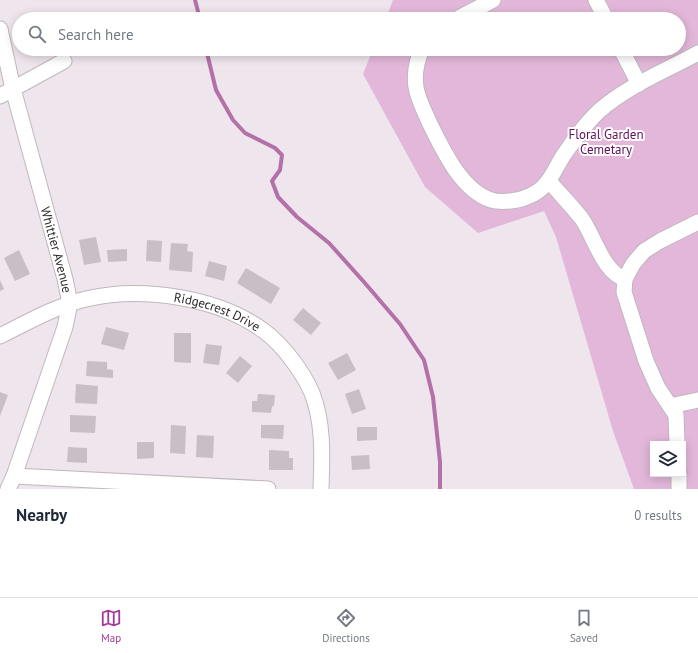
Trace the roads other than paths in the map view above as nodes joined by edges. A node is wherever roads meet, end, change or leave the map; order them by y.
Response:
1 (493, 0) edge
2 (596, 0) edge
3 (470, 12) edge
4 (602, 12) edge
5 (0, 29) edge
6 (698, 53) edge
7 (418, 56) edge
8 (625, 56) edge
9 (64, 61) dead end
10 (639, 84) junction
11 (13, 89) junction
12 (0, 96) edge
13 (550, 181) junction
14 (698, 222) edge
15 (625, 279) junction
16 (70, 303) junction
17 (0, 336) edge
18 (695, 405) edge
19 (670, 406) junction
20 (677, 441) edge
21 (678, 477) edge
22 (11, 482) edge
23 (268, 489) edge
24 (321, 489) edge
25 (679, 489) edge

1 - 3 street
2 - 4 street
5 - 11 street, Whittier Avenue
6 - 10 street
7 - 13 street
8 - 10 street
9 - 11 street
10 - 13 street
11 - 12 street
11 - 16 street, Whittier Avenue
13 - 15 street
14 - 15 street
15 - 19 street
16 - 17 street, Ridgecrest Drive
16 - 22 street, Whittier Avenue
16 - 24 street, Ridgecrest Drive
18 - 19 street
19 - 20 street
21 - 25 street
22 - 23 street

